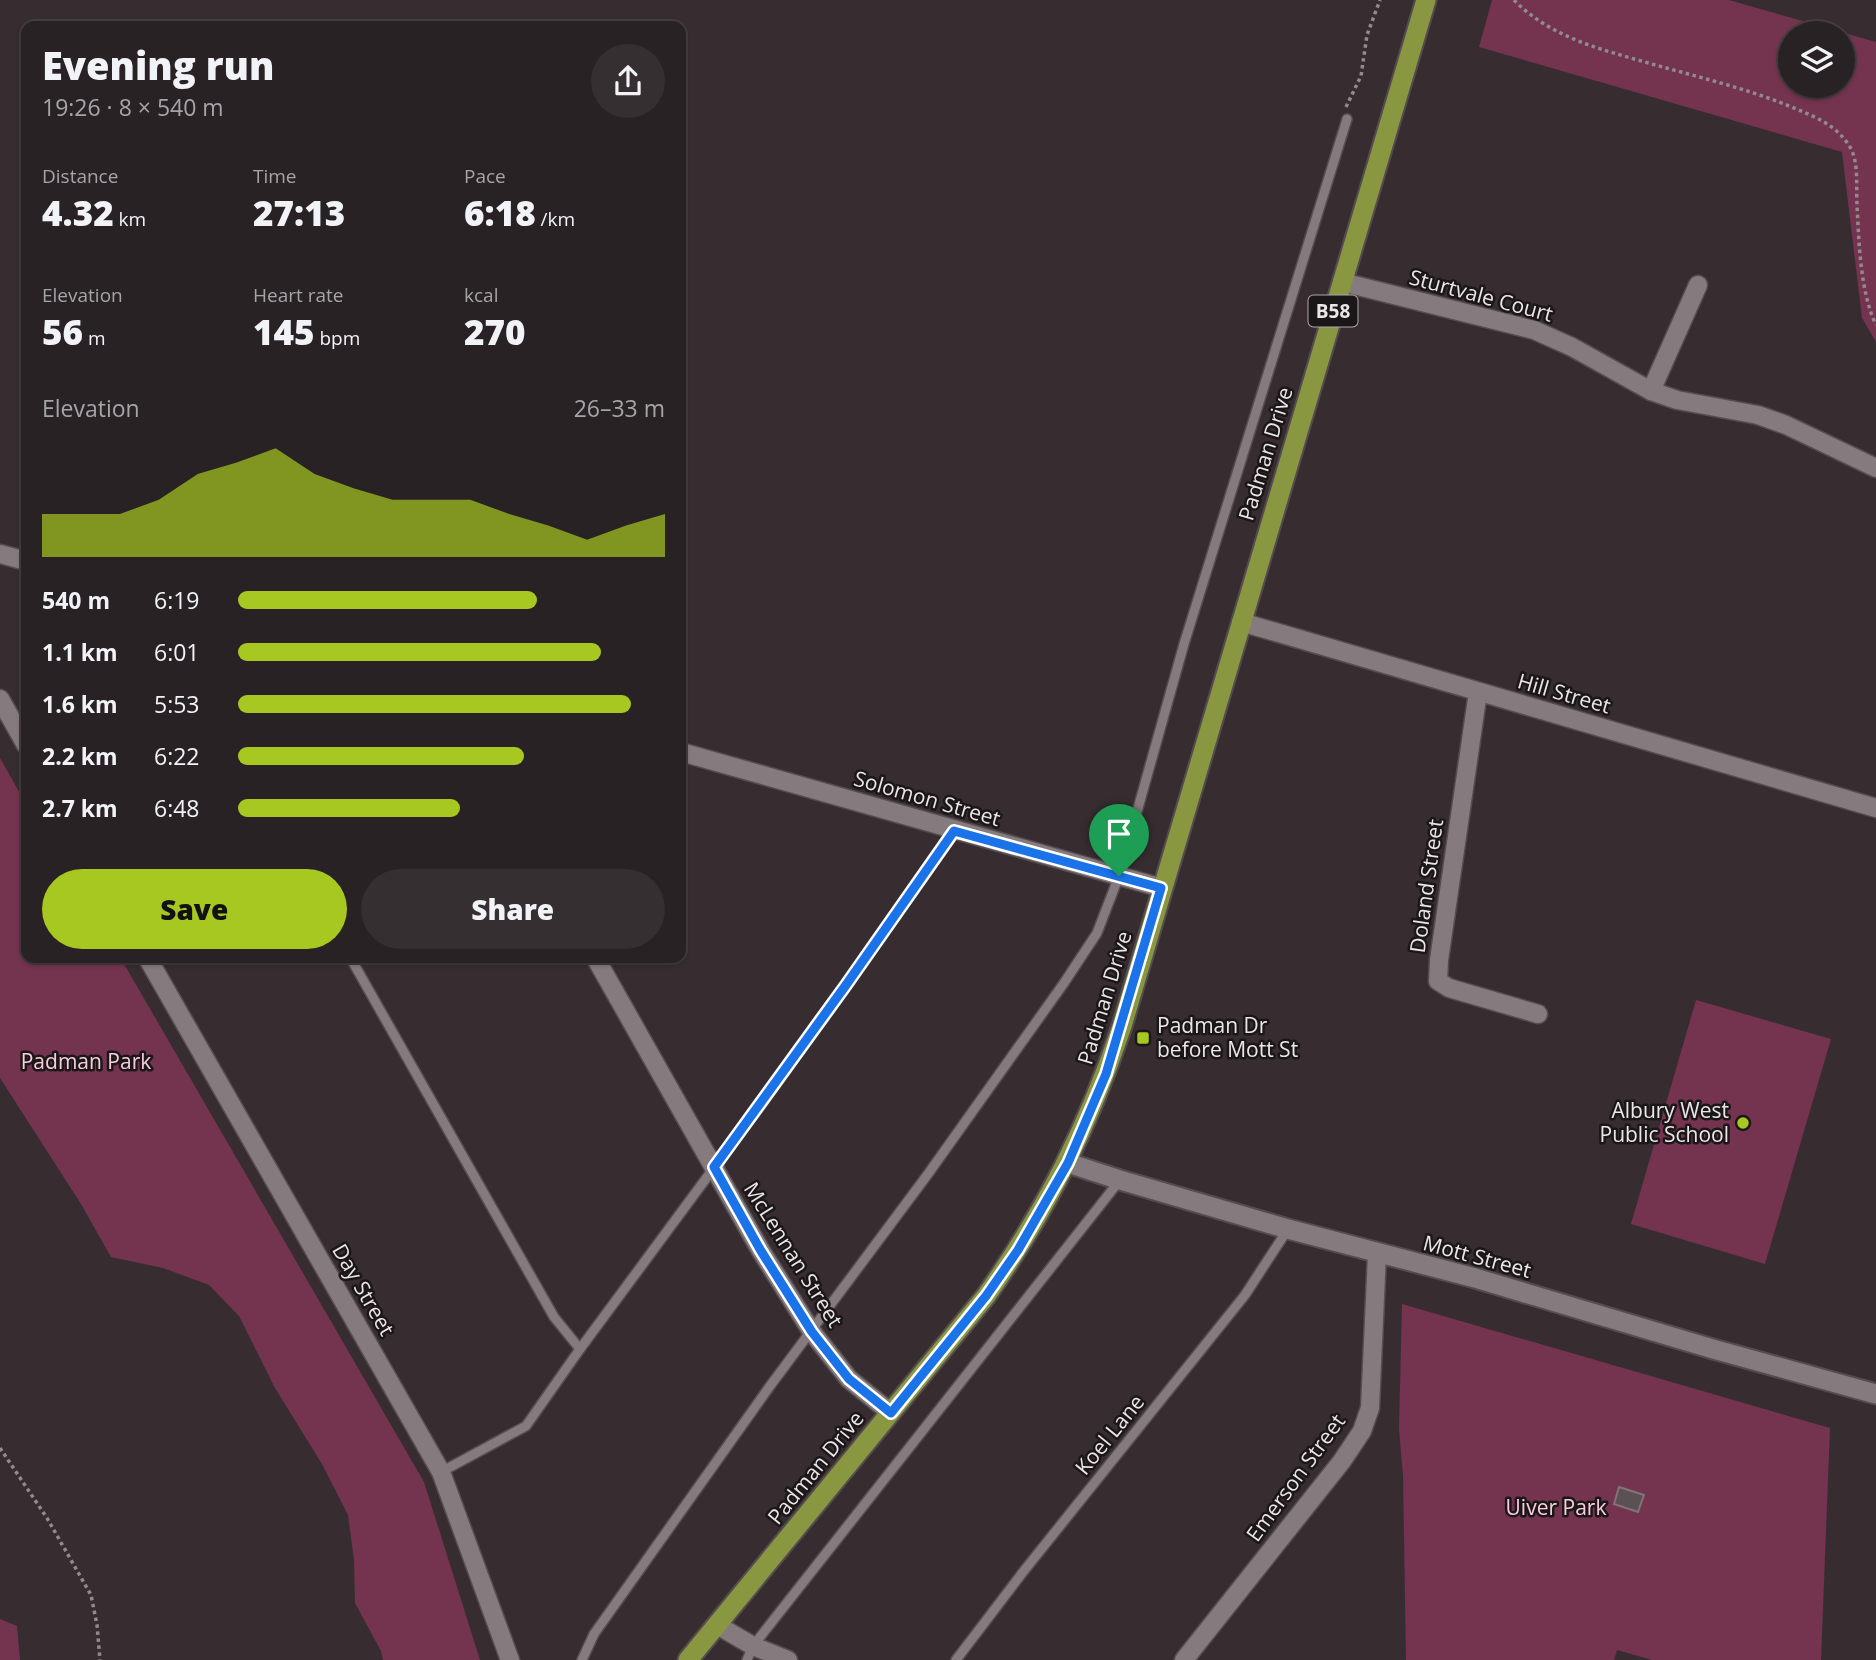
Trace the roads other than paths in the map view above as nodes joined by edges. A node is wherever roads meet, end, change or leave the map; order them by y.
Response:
1 (1426, 0) edge
2 (1347, 119) road end
3 (1342, 282) junction
4 (1698, 285) dead end
5 (1651, 391) junction
6 (1876, 468) edge
7 (0, 554) edge
8 (21, 560) edge
9 (1241, 622) junction
10 (1478, 692) junction
11 (0, 699) edge
12 (21, 736) edge
13 (686, 753) edge
14 (1876, 808) edge
15 (954, 831) junction
16 (1119, 876) junction
17 (1161, 888) junction
18 (150, 963) edge
19 (353, 963) edge
20 (598, 963) edge
21 (1538, 1014) dead end
22 (1068, 1163) junction
23 (714, 1167) junction
24 (1120, 1180) junction
25 (1288, 1229) junction
26 (1377, 1254) junction
27 (812, 1332) junction
28 (579, 1349) junction
29 (1876, 1394) edge
30 (891, 1413) junction
31 (441, 1472) junction
32 (717, 1625) junction
33 (750, 1653) edge
34 (510, 1660) edge
35 (582, 1660) edge
36 (688, 1660) edge
37 (788, 1660) edge
38 (956, 1660) edge
39 (1184, 1660) edge

1 - 3 main road, Padman Drive / B58
2 - 16 lane
3 - 5 street, Sturtvale Court
3 - 9 main road, Padman Drive / B58
4 - 5 street
5 - 6 street, Sturtvale Court
7 - 8 street
9 - 10 street, Hill Street
9 - 17 main road, Padman Drive / B58
10 - 14 street, Hill Street
10 - 21 street, Doland Street
11 - 12 street
13 - 15 street, Solomon Street
15 - 16 street, Solomon Street
15 - 23 lane
16 - 17 street, Solomon Street
16 - 27 lane
17 - 22 main road, Padman Drive / B58
18 - 31 street, Day Street
19 - 28 lane
20 - 23 street, McLennan Street
22 - 24 street, Mott Street
22 - 30 main road, Padman Drive / B58
23 - 27 street, McLennan Street
23 - 28 lane
24 - 25 street, Mott Street
24 - 33 lane
25 - 26 street, Mott Street
25 - 38 lane, Koel Lane
26 - 29 street, Mott Street
26 - 39 street, Emerson Street
27 - 30 street, McLennan Street
27 - 35 lane
28 - 31 lane
30 - 32 main road, Padman Drive / B58
31 - 34 street, Day Street
32 - 33 street
32 - 36 main road, Padman Drive / B58
33 - 37 street

